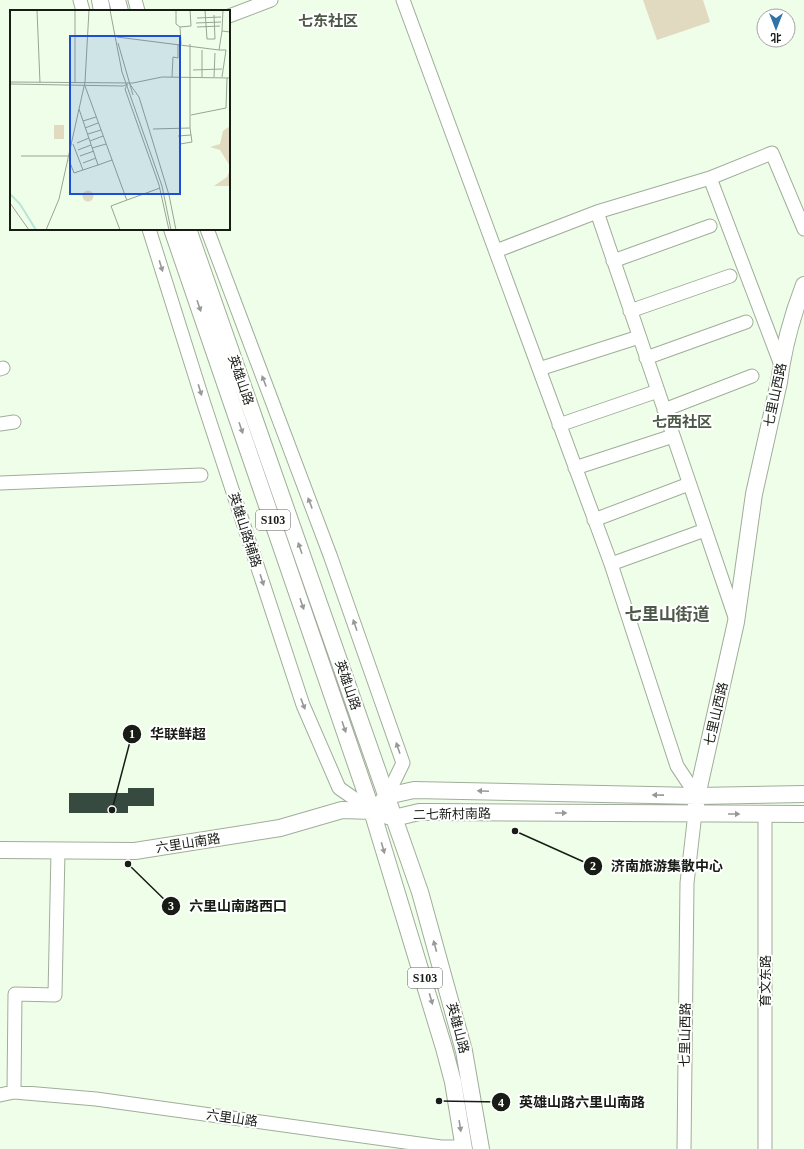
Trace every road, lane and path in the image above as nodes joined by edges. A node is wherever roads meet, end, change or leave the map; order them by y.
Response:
1 (80, 0) edge
2 (100, 0) edge
3 (117, 0) edge
4 (135, 0) edge
5 (271, 0) edge
6 (403, 0) edge
7 (83, 10) edge
8 (102, 10) edge
9 (120, 10) edge
10 (138, 10) edge
11 (230, 16) edge
12 (710, 178) junction
13 (596, 212) junction
14 (710, 226) dead end
15 (804, 229) edge
16 (149, 230) edge
17 (172, 230) edge
18 (188, 230) edge
19 (207, 230) edge
20 (496, 251) junction
21 (613, 261) junction
22 (730, 276) dead end
23 (804, 285) edge
24 (630, 312) junction
25 (746, 322) dead end
26 (639, 337) junction
27 (646, 358) junction
28 (781, 365) junction
29 (539, 369) junction
30 (752, 376) dead end
31 (658, 391) junction
32 (664, 410) junction
33 (14, 422) dead end
34 (0, 424) edge
35 (559, 425) junction
36 (673, 436) junction
37 (575, 468) junction
38 (201, 475) dead end
39 (0, 483) edge
40 (689, 484) junction
41 (594, 520) junction
42 (705, 530) junction
43 (611, 564) junction
44 (736, 622) junction
45 (804, 794) edge
46 (387, 796) junction
47 (697, 796) junction
48 (372, 811) junction
49 (695, 813) junction
50 (765, 814) junction
51 (804, 814) edge
52 (394, 818) junction
53 (0, 850) edge
54 (58, 851) junction
55 (14, 1092) junction
56 (0, 1095) edge
57 (464, 1148) edge
58 (481, 1149) edge
59 (684, 1149) edge
60 (765, 1149) edge

1 - 7 street
2 - 8 main road
3 - 9 main road
4 - 10 street
5 - 11 street
6 - 20 street
12 - 13 street
12 - 15 street
12 - 28 street
13 - 20 street
13 - 21 street
14 - 21 street
16 -> 48 street, 英雄山路辅路
17 -> 48 main road, 英雄山路 / S103
46 -> 18 main road, 英雄山路 / S103
46 -> 19 street
20 - 29 street
21 - 24 street
22 - 24 street
23 - 28 main road, 七里山西路
24 - 26 street
25 - 27 street
26 - 27 street
26 - 29 street
27 - 31 street
28 - 44 main road, 七里山西路
29 - 35 street
30 - 32 street
31 - 32 street
31 - 35 street
32 - 36 street
33 - 34 street
35 - 37 street
36 - 37 street
36 - 40 street
37 - 41 street
38 - 39 street
40 - 41 street
40 - 42 street
41 - 43 street
42 - 43 street
42 - 44 street
43 - 47 street
44 - 47 main road, 七里山西路
45 - 47 main road, 二七新村南路
47 -> 46 main road, 二七新村南路
46 - 48 main road
46 - 52 main road, 英雄山路 / S103
47 - 49 main road, 七里山西路
48 - 52 main road, 二七新村南路
48 - 54 main road, 六里山南路
48 -> 57 main road, 英雄山路 / S103
49 -> 50 main road, 二七新村南路
52 -> 49 main road, 二七新村南路
49 - 59 street, 七里山西路
50 - 51 main road, 二七新村南路
50 - 60 street, 育文东路
58 -> 52 main road, 英雄山路 / S103
53 - 54 main road, 六里山南路
54 - 55 street
55 - 56 street, 六里山路
55 - 57 street, 六里山路

